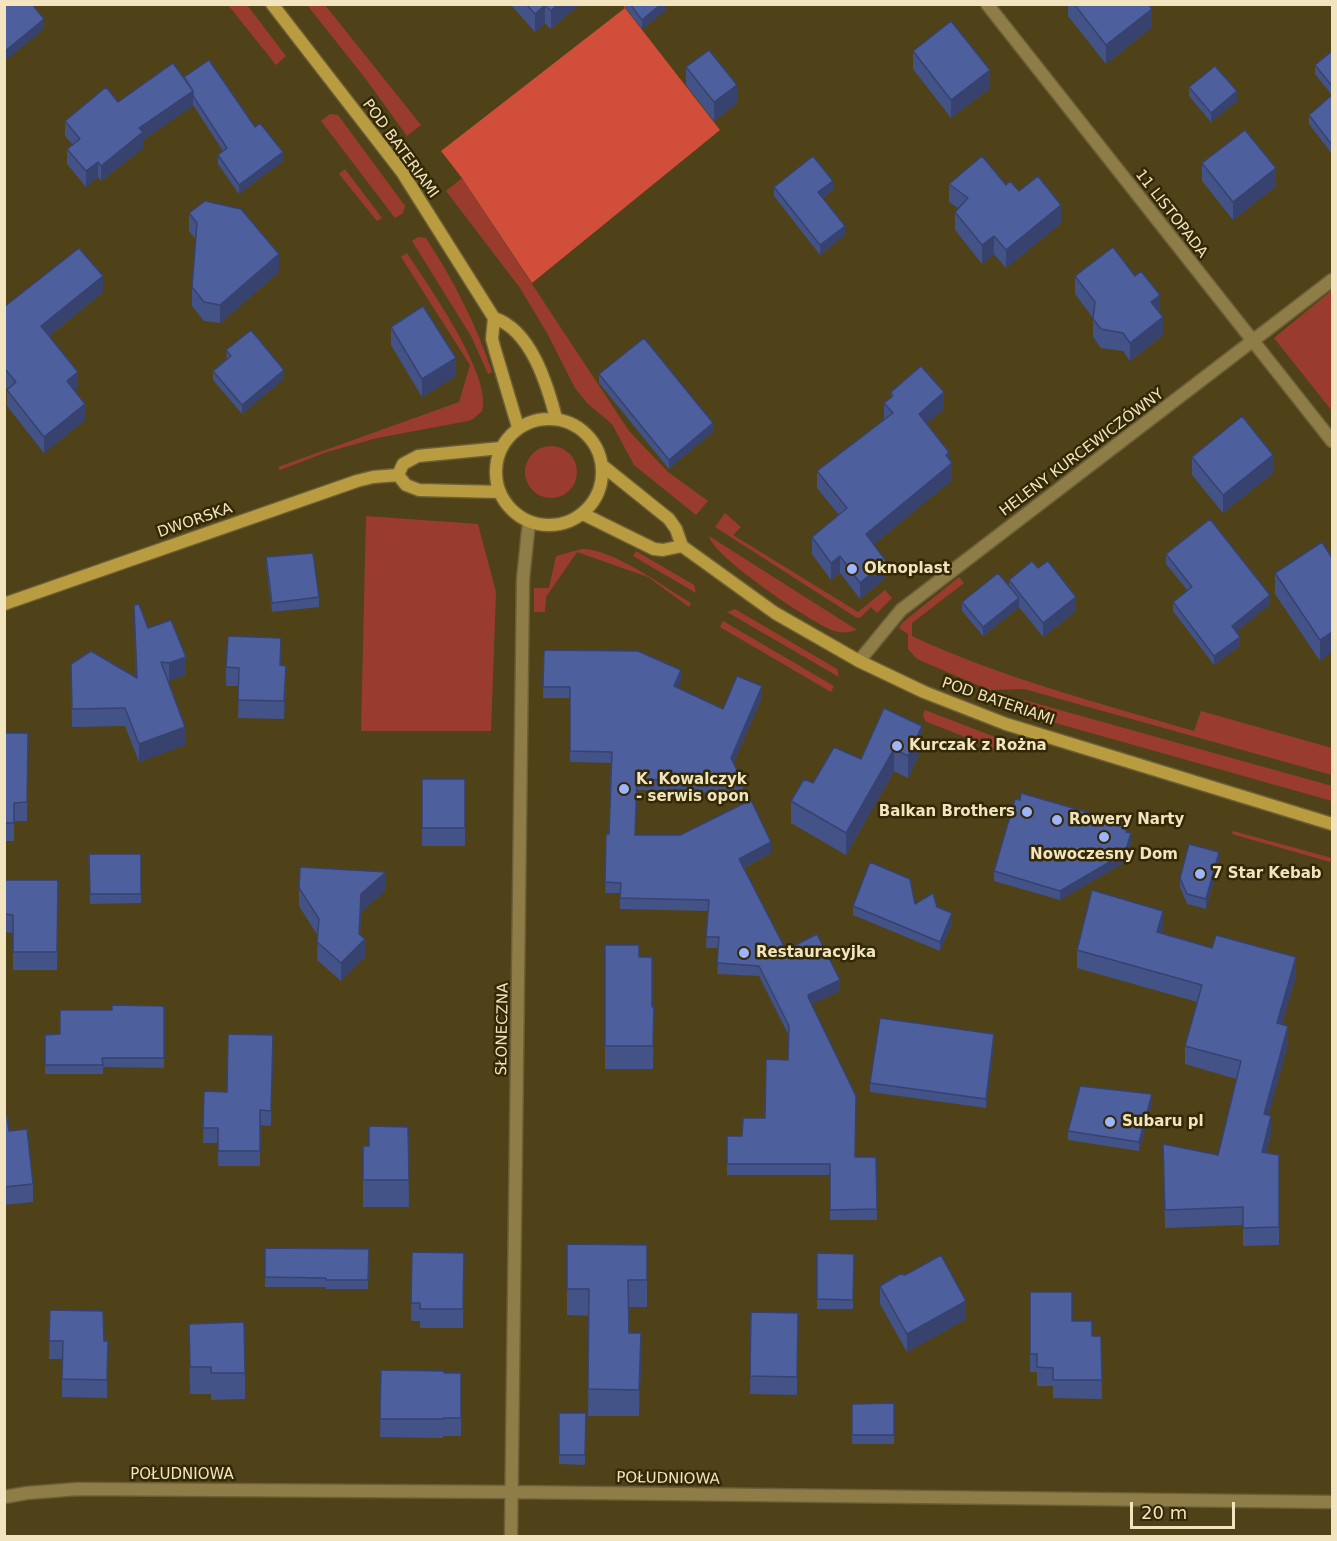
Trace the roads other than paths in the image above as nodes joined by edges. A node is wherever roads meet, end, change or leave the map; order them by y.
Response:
1 (272, 4) edge
2 (987, 4) edge
3 (1332, 280) edge
4 (494, 318) junction
5 (1253, 342) junction
6 (556, 418) junction
7 (518, 427) junction
8 (1332, 441) edge
9 (501, 448) junction
10 (603, 466) junction
11 (398, 475) junction
12 (500, 492) junction
13 (583, 514) junction
14 (529, 522) junction
15 (682, 546) junction
16 (4, 604) edge
17 (859, 661) junction
18 (1332, 824) edge
19 (511, 1492) junction
20 (4, 1497) edge
21 (1332, 1502) edge
22 (511, 1536) edge

1 - 4 street, POD BATERIAMI
2 - 5 street, 11 LISTOPADA
3 - 5 street, HELENY KURCEWICZÓWNY
4 - 6 street, POD BATERIAMI
4 - 7 street
5 - 8 street, 11 LISTOPADA
5 - 17 street, HELENY KURCEWICZÓWNY
6 - 7 street
6 - 10 street, POD BATERIAMI
7 - 9 street
9 - 11 street
9 - 12 street
10 - 13 street
10 - 15 street, POD BATERIAMI
11 - 12 street
11 - 16 street, DWORSKA
12 - 14 street
13 - 14 street
13 - 15 street
14 - 19 street, SŁONECZNA
15 - 17 street, POD BATERIAMI
17 - 18 street, POD BATERIAMI
19 - 20 street, POŁUDNIOWA
19 - 21 street, POŁUDNIOWA
19 - 22 street, SŁONECZNA

